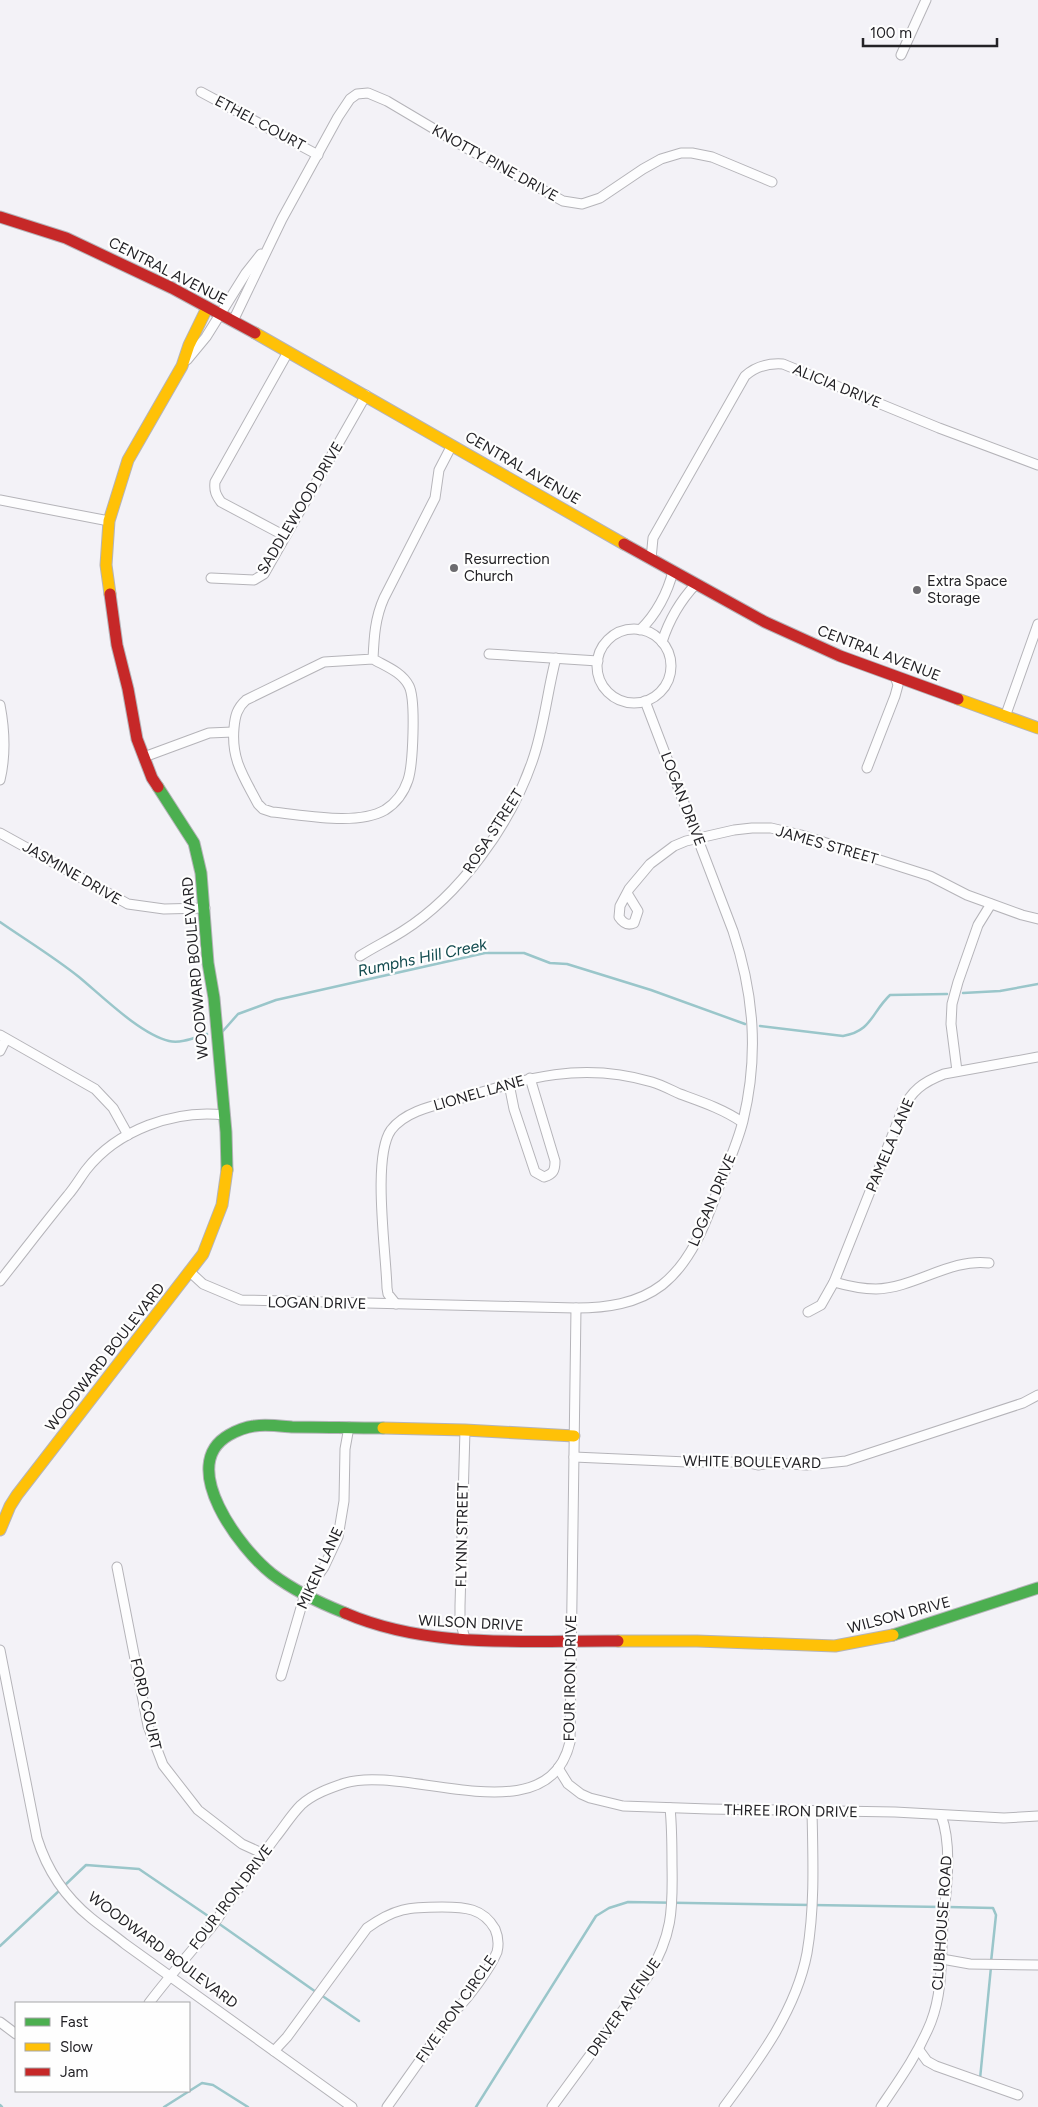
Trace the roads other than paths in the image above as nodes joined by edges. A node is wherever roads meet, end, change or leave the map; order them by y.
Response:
1 (926, 0) edge
2 (901, 55) dead end
3 (201, 92) dead end
4 (318, 155) junction
5 (772, 182) dead end
6 (0, 218) edge
7 (268, 246) junction
8 (207, 308) junction
9 (220, 314) junction
10 (232, 321) junction
11 (288, 352) junction
12 (182, 366) junction
13 (366, 395) junction
14 (452, 444) junction
15 (1038, 465) edge
16 (0, 500) edge
17 (109, 521) junction
18 (285, 536) junction
19 (651, 559) junction
20 (673, 571) junction
21 (211, 578) dead end
22 (696, 584) junction
23 (1038, 624) edge
24 (640, 630) junction
25 (662, 642) junction
26 (488, 654) dead end
27 (556, 658) junction
28 (373, 659) junction
29 (598, 661) junction
30 (895, 676) junction
31 (645, 701) junction
32 (0, 705) edge
33 (1005, 717) junction
34 (1038, 728) edge
35 (234, 732) junction
36 (144, 757) junction
37 (867, 768) dead end
38 (0, 780) edge
39 (0, 833) edge
40 (698, 838) junction
41 (627, 893) dead end
42 (991, 904) junction
43 (205, 908) junction
44 (1038, 919) edge
45 (360, 956) dead end
46 (3, 1037) edge
47 (0, 1051) edge
48 (1038, 1057) edge
49 (957, 1071) junction
50 (530, 1078) junction
51 (509, 1084) junction
52 (225, 1115) junction
53 (742, 1122) junction
54 (128, 1135) junction
55 (989, 1263) dead end
56 (190, 1272) junction
57 (0, 1281) edge
58 (834, 1282) junction
59 (396, 1304) junction
60 (576, 1308) junction
61 (808, 1312) dead end
62 (1038, 1395) edge
63 (349, 1427) junction
64 (465, 1430) junction
65 (574, 1436) junction
66 (574, 1458) junction
67 (0, 1530) edge
68 (117, 1567) dead end
69 (1038, 1588) edge
70 (305, 1594) junction
71 (465, 1640) junction
72 (571, 1642) junction
73 (0, 1650) edge
74 (281, 1676) dead end
75 (558, 1768) junction
76 (670, 1808) junction
77 (812, 1812) junction
78 (942, 1815) junction
79 (1038, 1816) edge
80 (264, 1854) junction
81 (942, 1959) junction
82 (1038, 1965) edge
83 (170, 1976) junction
84 (150, 2002) edge
85 (0, 2022) edge
86 (15, 2033) edge
87 (919, 2050) junction
88 (274, 2051) junction
89 (1018, 2096) dead end
90 (352, 2107) edge
91 (387, 2107) edge
92 (552, 2107) edge
93 (724, 2107) edge
94 (881, 2107) edge

1 - 2 street
3 - 4 street, ETHEL COURT
4 - 5 street, KNOTTY PINE DRIVE
4 - 7 street
6 - 8 street, CENTRAL AVENUE
7 - 9 street, WOODWARD BOULEVARD
7 - 10 street
8 - 9 street, CENTRAL AVENUE
8 - 12 street, WOODWARD BOULEVARD
9 - 10 street, CENTRAL AVENUE
9 - 12 street, WOODWARD BOULEVARD
10 - 11 street, CENTRAL AVENUE
11 - 13 street, CENTRAL AVENUE
11 - 18 street
12 - 17 street, WOODWARD BOULEVARD
13 - 14 street, CENTRAL AVENUE
13 - 18 street, SADDLEWOOD DRIVE
14 - 19 street, CENTRAL AVENUE
14 - 28 street
15 - 19 street, ALICIA DRIVE
16 - 17 street
17 - 36 street, WOODWARD BOULEVARD
18 - 21 street, SADDLEWOOD DRIVE
19 - 20 street, CENTRAL AVENUE
20 - 22 street, CENTRAL AVENUE
20 - 24 street
22 - 25 street
22 - 30 street, CENTRAL AVENUE
23 - 33 street
24 - 25 street
24 - 29 street
25 - 31 street
26 - 27 street
27 - 29 street
27 - 45 street, ROSA STREET
28 - 35 street
28 - 35 street
29 - 31 street
30 - 33 street, CENTRAL AVENUE
30 - 37 street
31 - 40 street, LOGAN DRIVE
32 - 38 street
33 - 34 street, CENTRAL AVENUE
35 - 36 street
36 - 43 street, WOODWARD BOULEVARD
39 - 43 street, JASMINE DRIVE
40 - 41 street, JAMES STREET
40 - 42 street, JAMES STREET
40 - 53 street, LOGAN DRIVE
42 - 44 street, JAMES STREET
42 - 49 street
43 - 52 street, WOODWARD BOULEVARD
46 - 47 street
46 - 54 street
48 - 49 street, PAMELA LANE
49 - 58 street, PAMELA LANE
50 - 51 street, LIONEL LANE
50 - 51 street
50 - 53 street, LIONEL LANE
51 - 59 street, LIONEL LANE
52 - 54 street
52 - 56 street, WOODWARD BOULEVARD
53 - 60 street, LOGAN DRIVE
54 - 57 street
55 - 58 street
56 - 59 street, LOGAN DRIVE
56 - 67 street, WOODWARD BOULEVARD
58 - 61 street, PAMELA LANE
59 - 60 street, LOGAN DRIVE
60 - 65 street, FOUR IRON DRIVE
62 - 66 street, WHITE BOULEVARD
63 - 64 street, WILSON DRIVE
63 - 70 street, MIKEN LANE
63 - 70 street, WILSON DRIVE
64 - 65 street, WILSON DRIVE
64 - 71 street, FLYNN STREET
65 - 66 street, FOUR IRON DRIVE
66 - 72 street, FOUR IRON DRIVE
68 - 80 street, FORD COURT
69 - 72 street, WILSON DRIVE
70 - 71 street, WILSON DRIVE
70 - 74 street, MIKEN LANE
71 - 72 street, WILSON DRIVE
72 - 75 street, FOUR IRON DRIVE
73 - 83 street, WOODWARD BOULEVARD
75 - 76 street, THREE IRON DRIVE
75 - 80 street, FOUR IRON DRIVE
76 - 77 street, THREE IRON DRIVE
76 - 92 street, DRIVER AVENUE
77 - 78 street, THREE IRON DRIVE
77 - 93 street
78 - 79 street, THREE IRON DRIVE
78 - 81 street, CLUBHOUSE ROAD
80 - 83 street, FOUR IRON DRIVE
81 - 82 street
81 - 87 street, CLUBHOUSE ROAD
83 - 84 street, FOUR IRON DRIVE
83 - 88 street, WOODWARD BOULEVARD
85 - 86 street
87 - 89 street
87 - 94 street, CLUBHOUSE ROAD
88 - 90 street, WOODWARD BOULEVARD
88 - 91 street, FIVE IRON CIRCLE

